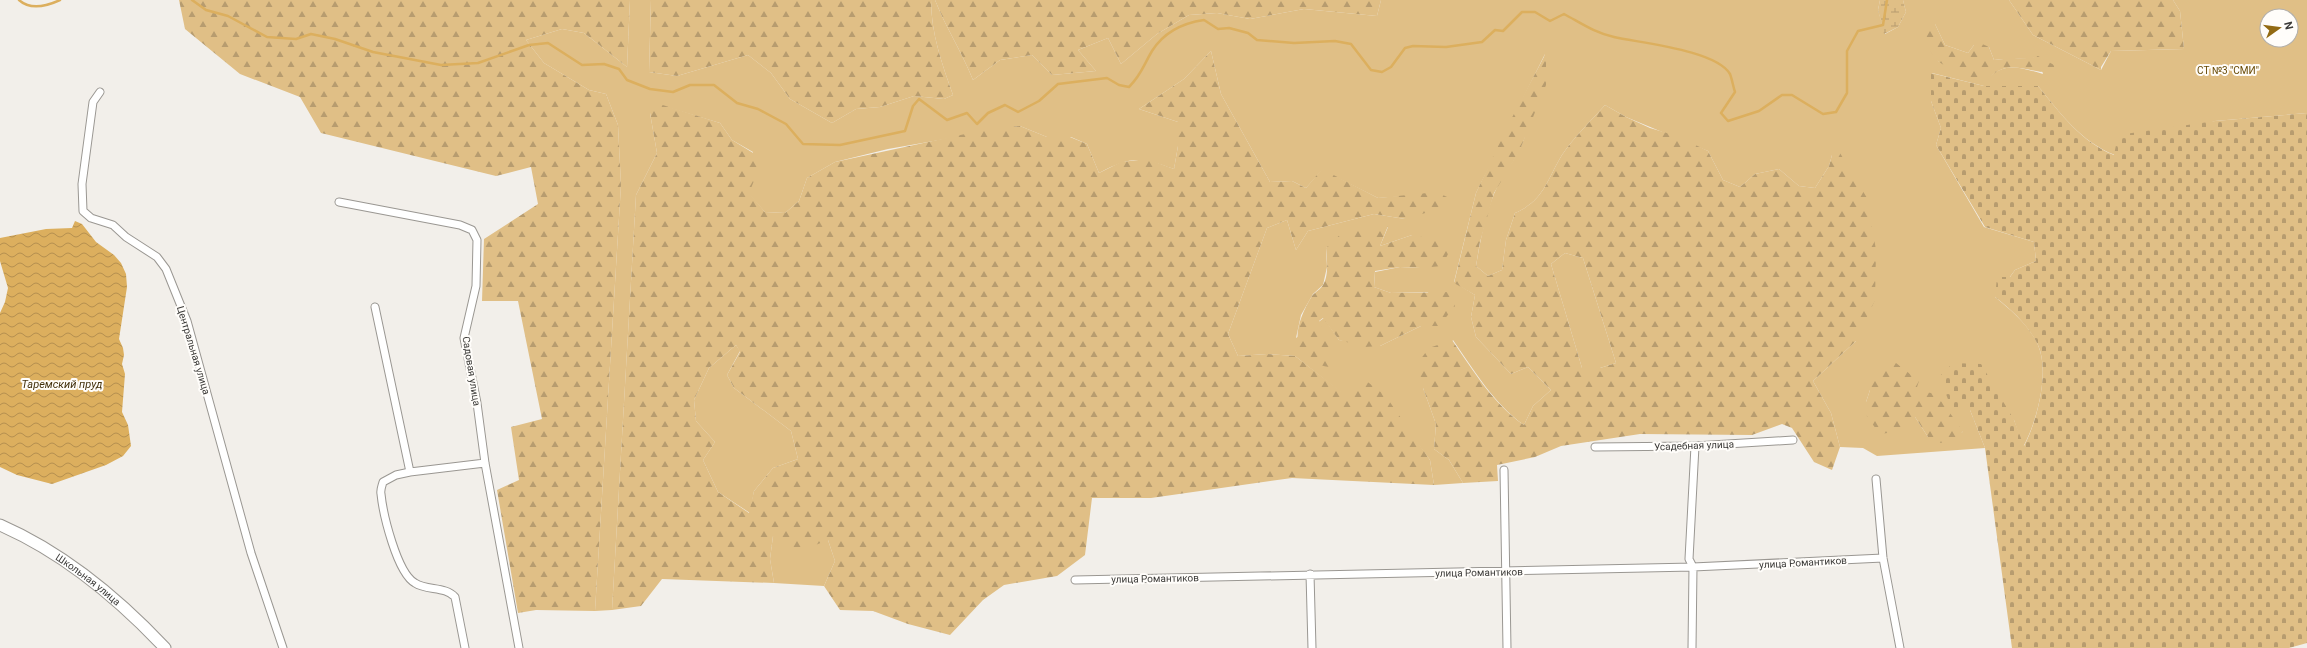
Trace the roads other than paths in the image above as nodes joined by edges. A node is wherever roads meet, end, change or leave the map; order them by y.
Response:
1 (100, 92) dead end
2 (339, 202) dead end
3 (375, 307) dead end
4 (1793, 440) dead end
5 (1695, 446) junction
6 (1595, 447) dead end
7 (485, 464) junction
8 (1504, 470) dead end
9 (410, 472) junction
10 (1876, 479) dead end
11 (0, 525) edge
12 (1883, 558) junction
13 (1693, 567) junction
14 (1506, 572) junction
15 (1310, 574) junction
16 (1075, 580) dead end
17 (165, 648) edge
18 (283, 648) edge
19 (465, 648) edge
20 (519, 648) edge
21 (1312, 648) edge
22 (1507, 648) edge
23 (1692, 648) edge
24 (1900, 648) edge

1 - 18 street, Центральная улица
2 - 7 street, Садовая улица
3 - 9 street
4 - 5 street, Усадебная улица
5 - 6 street, Усадебная улица
5 - 13 street
7 - 9 street
7 - 20 street, Садовая улица
8 - 14 street
9 - 19 street
10 - 12 street
11 - 17 main road, Школьная улица
12 - 13 street, улица Романтиков
12 - 24 street
13 - 14 street, улица Романтиков
13 - 23 street
14 - 15 street, улица Романтиков
14 - 22 street
15 - 16 street, улица Романтиков
15 - 21 street

